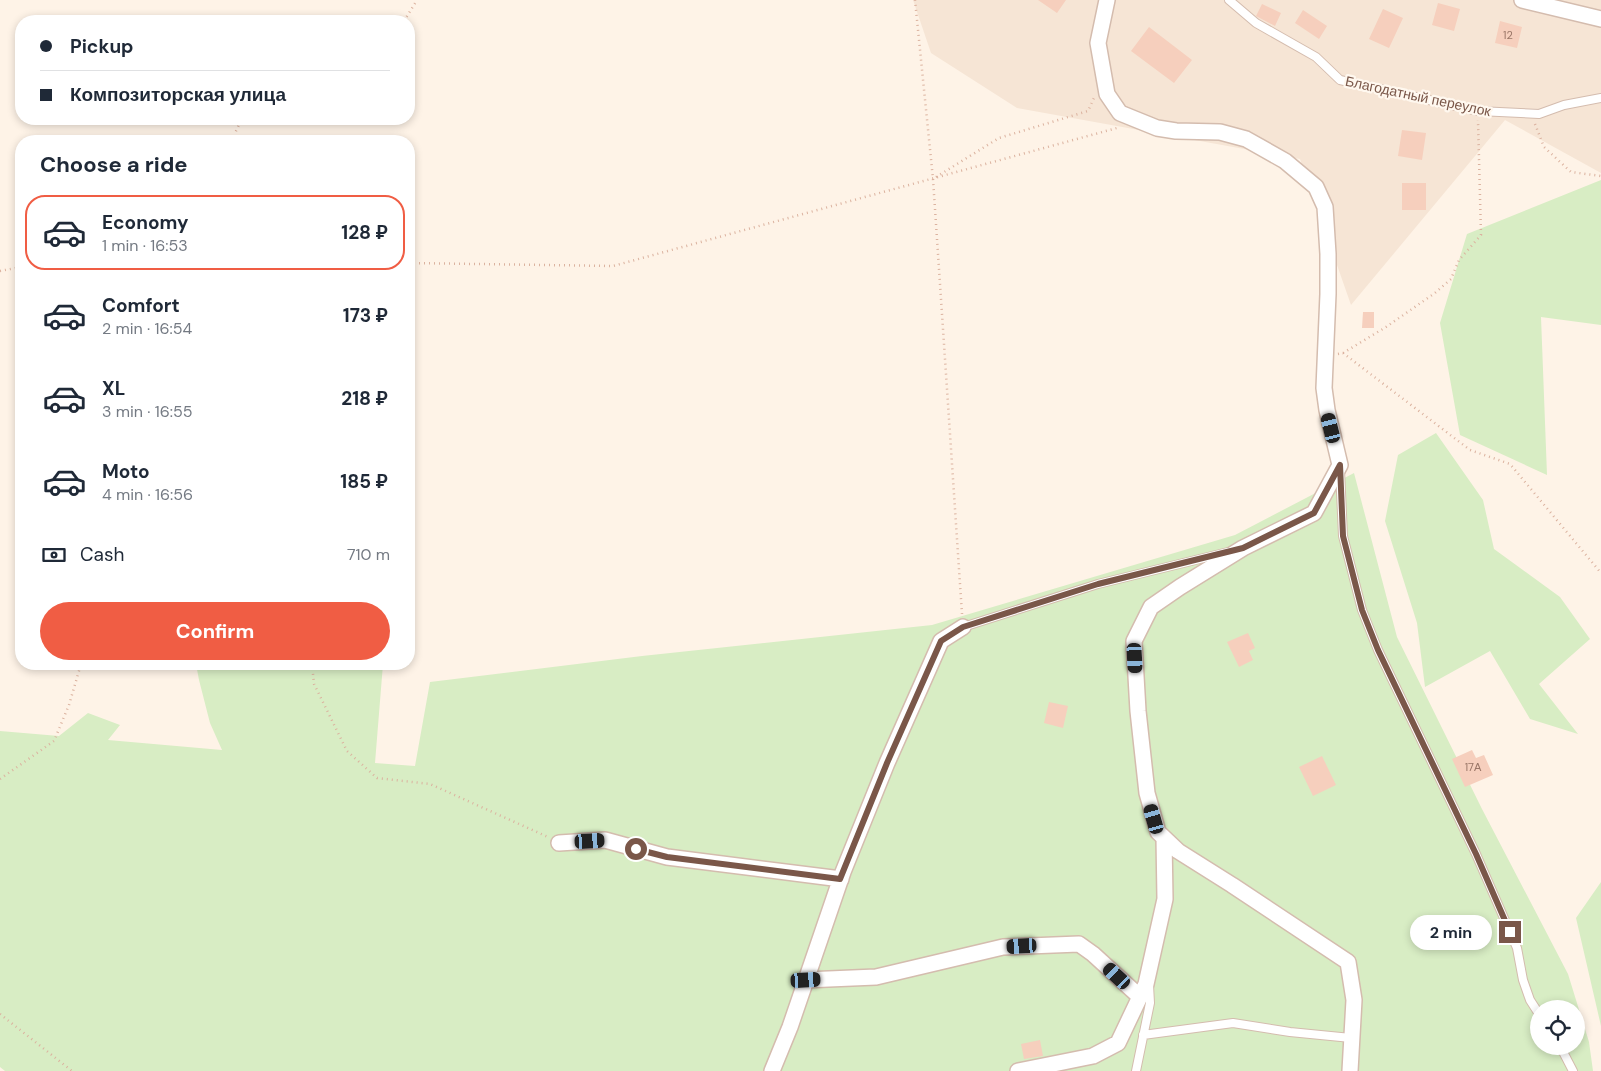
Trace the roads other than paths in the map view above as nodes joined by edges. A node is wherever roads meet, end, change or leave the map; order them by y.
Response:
1 (1107, 0) edge
2 (1229, 0) edge
3 (1522, 0) edge
4 (1601, 19) edge
5 (1601, 98) edge
6 (1340, 465) junction
7 (1243, 548) junction
8 (963, 627) joint
9 (1164, 838) junction
10 (559, 843) road end
11 (840, 879) junction
12 (1149, 971) junction
13 (806, 980) junction
14 (1140, 997) junction
15 (1530, 1000) edge
16 (1143, 1035) junction
17 (1352, 1038) junction
18 (1565, 1055) edge
19 (772, 1071) edge
20 (1018, 1071) edge
21 (1136, 1071) edge
22 (1350, 1071) edge
23 (1573, 1071) edge

1 - 6 street
2 - 5 lane, Благодатный переулок
3 - 4 street
6 - 7 street
6 - 15 lane
7 - 8 lane
7 - 9 street
8 - 11 street
9 - 12 street
9 - 17 street
10 - 11 street
11 - 13 street
12 - 14 street
12 - 16 lane
13 - 14 street
13 - 19 street
14 - 20 street
16 - 17 lane
16 - 21 lane
17 - 22 street
18 - 23 lane

